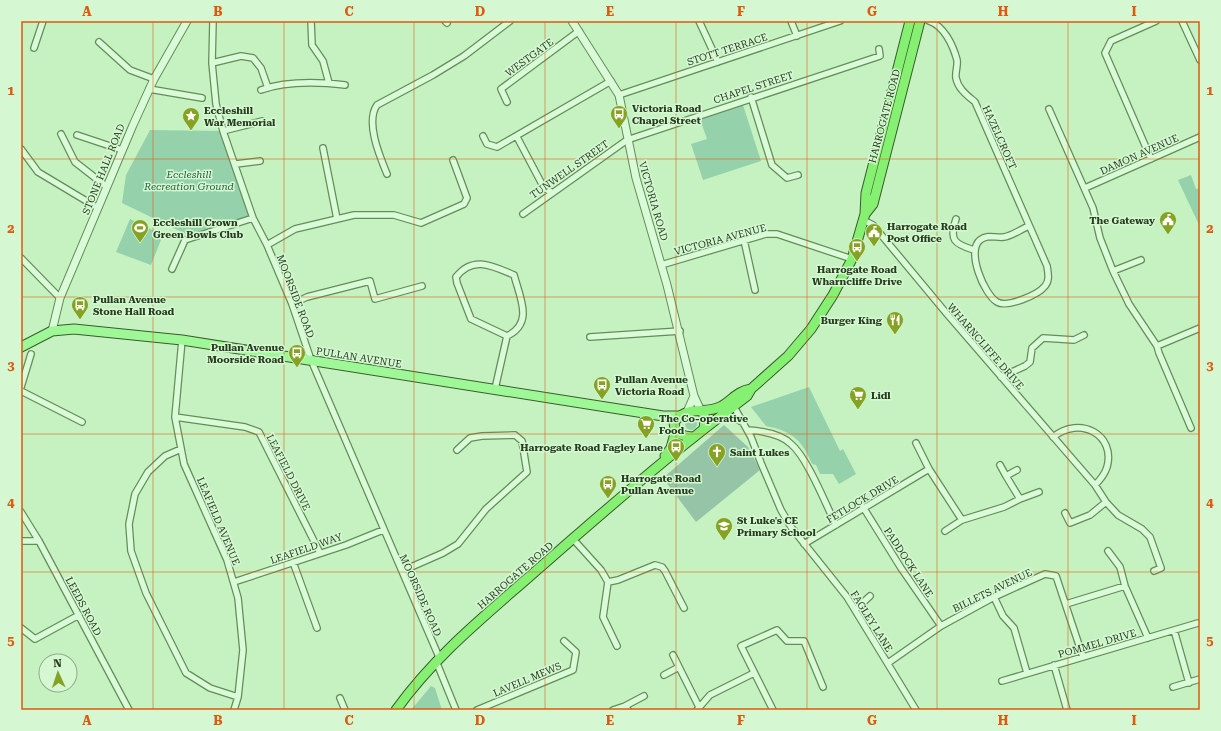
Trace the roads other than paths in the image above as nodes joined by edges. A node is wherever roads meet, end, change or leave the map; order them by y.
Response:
1 (43, 21) edge
2 (187, 21) edge
3 (213, 21) edge
4 (311, 21) edge
5 (510, 21) edge
6 (572, 21) edge
7 (699, 21) edge
8 (791, 21) edge
9 (840, 21) edge
10 (910, 21) edge
11 (920, 21) edge
12 (929, 21) edge
13 (1156, 21) edge
14 (1182, 21) edge
15 (822, 24) edge
16 (579, 32) junction
17 (798, 36) junction
18 (99, 42) dead end
19 (34, 48) dead end
20 (879, 49) dead end
21 (1200, 60) edge
22 (718, 62) junction
23 (212, 63) junction
24 (154, 79) junction
25 (611, 81) junction
26 (329, 83) junction
27 (345, 85) dead end
28 (268, 88) junction
29 (149, 89) junction
30 (261, 90) dead end
31 (619, 95) junction
32 (751, 97) junction
33 (202, 98) dead end
34 (507, 102) dead end
35 (1049, 109) dead end
36 (262, 120) dead end
37 (223, 131) junction
38 (61, 134) dead end
39 (77, 135) dead end
40 (483, 136) dead end
41 (517, 137) junction
42 (1200, 137) edge
43 (627, 140) junction
44 (323, 148) dead end
45 (21, 149) edge
46 (122, 150) junction
47 (1151, 158) junction
48 (452, 160) dead end
49 (260, 161) dead end
50 (236, 164) junction
51 (387, 174) dead end
52 (798, 175) dead end
53 (107, 187) junction
54 (1085, 188) junction
55 (551, 192) junction
56 (98, 208) junction
57 (522, 214) dead end
58 (864, 217) junction
59 (254, 218) junction
60 (337, 219) junction
61 (956, 219) dead end
62 (1029, 226) junction
63 (744, 240) junction
64 (267, 245) junction
65 (974, 250) junction
66 (21, 258) edge
67 (852, 259) junction
68 (1141, 260) dead end
69 (661, 265) junction
70 (172, 269) dead end
71 (1113, 271) junction
72 (422, 286) dead end
73 (755, 290) dead end
74 (60, 298) junction
75 (292, 304) junction
76 (1200, 328) edge
77 (52, 331) junction
78 (680, 331) junction
79 (1084, 335) dead end
80 (506, 336) junction
81 (590, 337) dead end
82 (182, 340) junction
83 (1157, 346) junction
84 (21, 347) edge
85 (31, 354) dead end
86 (311, 360) junction
87 (1001, 377) junction
88 (21, 387) edge
89 (495, 388) junction
90 (21, 391) edge
91 (694, 396) junction
92 (731, 404) junction
93 (701, 410) junction
94 (724, 413) junction
95 (175, 417) junction
96 (679, 420) junction
97 (82, 422) dead end
98 (744, 423) junction
99 (1191, 428) dead end
100 (704, 429) junction
101 (748, 430) junction
102 (694, 437) junction
103 (1053, 437) junction
104 (916, 443) dead end
105 (181, 449) junction
106 (457, 450) dead end
107 (658, 465) junction
108 (1000, 466) dead end
109 (929, 469) junction
110 (1017, 470) dead end
111 (1006, 476) junction
112 (1095, 485) junction
113 (1039, 492) dead end
114 (1020, 499) junction
115 (1106, 502) junction
116 (864, 507) junction
117 (21, 512) edge
118 (1065, 512) dead end
119 (962, 520) junction
120 (836, 524) junction
121 (383, 530) junction
122 (945, 531) dead end
123 (573, 539) junction
124 (21, 541) edge
125 (39, 541) junction
126 (804, 544) junction
127 (1108, 551) dead end
128 (320, 553) junction
129 (293, 562) junction
130 (1154, 571) dead end
131 (402, 572) junction
132 (234, 582) junction
133 (608, 582) junction
134 (1125, 586) junction
135 (870, 596) dead end
136 (994, 597) junction
137 (1066, 604) junction
138 (684, 608) dead end
139 (855, 610) junction
140 (79, 615) junction
141 (1198, 623) dead end
142 (941, 626) junction
143 (21, 628) edge
144 (317, 628) dead end
145 (1174, 630) junction
146 (1148, 638) junction
147 (564, 641) dead end
148 (617, 646) dead end
149 (673, 655) dead end
150 (1083, 657) junction
151 (437, 659) junction
152 (888, 663) junction
153 (1054, 665) junction
154 (680, 667) junction
155 (754, 673) junction
156 (1027, 673) junction
157 (664, 675) dead end
158 (1200, 679) edge
159 (1002, 681) dead end
160 (1189, 683) junction
161 (1173, 687) dead end
162 (823, 688) dead end
163 (644, 696) dead end
164 (238, 697) junction
165 (340, 698) dead end
166 (627, 708) edge
167 (698, 708) edge
168 (129, 710) edge
169 (234, 710) edge
170 (345, 710) edge
171 (396, 710) edge
172 (456, 710) edge
173 (477, 710) edge
174 (613, 710) edge
175 (773, 710) edge
176 (916, 710) edge
177 (1067, 710) edge

1 - 19 street
2 - 24 street, STONE HALL ROAD
3 - 23 street, MOORSIDE ROAD
4 - 26 street
5 - 51 street
6 - 16 street, VICTORIA ROAD
7 - 22 street
8 - 17 street
9 - 15 street, STOTT TERRACE
10 - 58 highway, HARROGATE ROAD
11 - 58 highway, HARROGATE ROAD
12 - 62 street, HAZELCROFT
13 - 47 street
14 - 21 street
15 - 17 street, STOTT TERRACE
16 - 25 street, VICTORIA ROAD
16 - 34 street, WESTGATE
17 - 22 street, STOTT TERRACE
18 - 24 street
20 - 32 street, CHAPEL STREET
22 - 31 street, STOTT TERRACE
23 - 28 street
23 - 37 street, MOORSIDE ROAD
24 - 29 street, STONE HALL ROAD
25 - 31 street, VICTORIA ROAD
25 - 41 street
26 - 27 street
26 - 28 street
28 - 30 street
29 - 33 street
29 - 46 street, STONE HALL ROAD
31 - 43 street, VICTORIA ROAD
32 - 43 street, CHAPEL STREET
32 - 52 street
35 - 54 street
36 - 37 street
37 - 50 street, MOORSIDE ROAD
38 - 53 street
39 - 46 street
40 - 41 street
41 - 55 street
42 - 47 street, DAMON AVENUE
43 - 55 street, TUNWELL STREET
43 - 69 street, VICTORIA ROAD
44 - 60 street
45 - 56 street
46 - 53 street, STONE HALL ROAD
47 - 54 street, DAMON AVENUE
48 - 60 street
49 - 50 street
50 - 59 street, MOORSIDE ROAD
53 - 56 street, STONE HALL ROAD
54 - 71 street
55 - 57 street, TUNWELL STREET
56 - 74 street, STONE HALL ROAD
58 - 67 highway, HARROGATE ROAD
58 - 87 street, WHARNCLIFFE DRIVE
59 - 64 street, MOORSIDE ROAD
59 - 70 street
60 - 64 street
61 - 65 street
62 - 65 street
62 - 65 street, HAZELCROFT
63 - 67 street, VICTORIA AVENUE
63 - 69 street, VICTORIA AVENUE
63 - 73 street
64 - 75 street, MOORSIDE ROAD
66 - 74 street
67 - 92 highway, HARROGATE ROAD
68 - 71 street
69 - 78 street, VICTORIA ROAD
71 - 83 street
72 - 75 street
74 - 77 street, STONE HALL ROAD
75 - 86 street, MOORSIDE ROAD
76 - 83 street
77 - 82 main road, PULLAN AVENUE
77 - 84 main road
78 - 81 street
78 - 91 street, VICTORIA ROAD
79 - 87 street
80 - 80 street
80 - 89 street
82 - 86 main road, PULLAN AVENUE
82 - 95 street, LEAFIELD AVENUE
83 - 99 street
85 - 88 street
86 - 89 main road, PULLAN AVENUE
86 - 121 street, MOORSIDE ROAD
87 - 103 street, WHARNCLIFFE DRIVE
89 - 96 main road, PULLAN AVENUE
90 - 97 street
91 - 93 street, VICTORIA ROAD
91 - 96 street
92 - 93 highway, HARROGATE ROAD
92 - 94 highway, HARROGATE ROAD
92 - 98 street, FAGLEY LANE
93 - 96 highway, HARROGATE ROAD
93 - 100 highway
94 - 98 street
94 - 100 highway, HARROGATE ROAD
95 - 105 street, LEAFIELD AVENUE
95 - 128 street, LEAFIELD DRIVE
96 - 102 highway
96 - 107 highway
98 - 101 street, FAGLEY LANE
100 - 102 highway, HARROGATE ROAD
101 - 120 street
101 - 126 street, FAGLEY LANE
102 - 107 highway, HARROGATE ROAD
103 - 112 street, WHARNCLIFFE DRIVE
103 - 112 street
104 - 109 street
105 - 132 street, LEAFIELD AVENUE
105 - 164 street
106 - 131 street
107 - 123 highway, HARROGATE ROAD
108 - 111 street
109 - 116 street, FETLOCK DRIVE
109 - 119 street
110 - 111 street
111 - 114 street
112 - 115 street, WHARNCLIFFE DRIVE
113 - 114 street
114 - 119 street
115 - 118 street
115 - 130 street, WHARNCLIFFE DRIVE
116 - 120 street, FETLOCK DRIVE
116 - 142 street, PADDOCK LANE
117 - 125 street, LEEDS ROAD
119 - 122 street
120 - 126 street, FETLOCK DRIVE
121 - 128 street, LEAFIELD WAY
121 - 131 street, MOORSIDE ROAD
123 - 133 street
123 - 151 highway, HARROGATE ROAD
124 - 125 street
125 - 140 street, LEEDS ROAD
126 - 139 street, FAGLEY LANE
127 - 134 street
128 - 129 street, LEAFIELD WAY
129 - 132 street, LEAFIELD WAY
129 - 144 street
131 - 151 street, MOORSIDE ROAD
132 - 164 street, LEAFIELD AVENUE
133 - 138 street
133 - 148 street
134 - 137 street
134 - 146 street
135 - 139 street
136 - 137 street, BILLETS AVENUE
136 - 142 street, BILLETS AVENUE
136 - 156 street
137 - 150 street, BILLETS AVENUE
139 - 152 street, FAGLEY LANE
140 - 143 street
140 - 168 street, LEEDS ROAD
141 - 145 street, POMMEL DRIVE
142 - 152 street, BILLETS AVENUE
145 - 146 street, POMMEL DRIVE
145 - 160 street
146 - 150 street, POMMEL DRIVE
147 - 173 street, LAVELL MEWS
149 - 154 street
150 - 153 street, POMMEL DRIVE
151 - 171 highway, HARROGATE ROAD
151 - 172 street, MOORSIDE ROAD
152 - 176 street, FAGLEY LANE
153 - 156 street, POMMEL DRIVE
153 - 177 street
154 - 157 street
154 - 167 street
155 - 162 street
155 - 167 street
155 - 175 street
156 - 159 street, POMMEL DRIVE
158 - 160 street
160 - 161 street
163 - 166 street
164 - 169 street, LEAFIELD AVENUE
165 - 170 street
166 - 174 street

